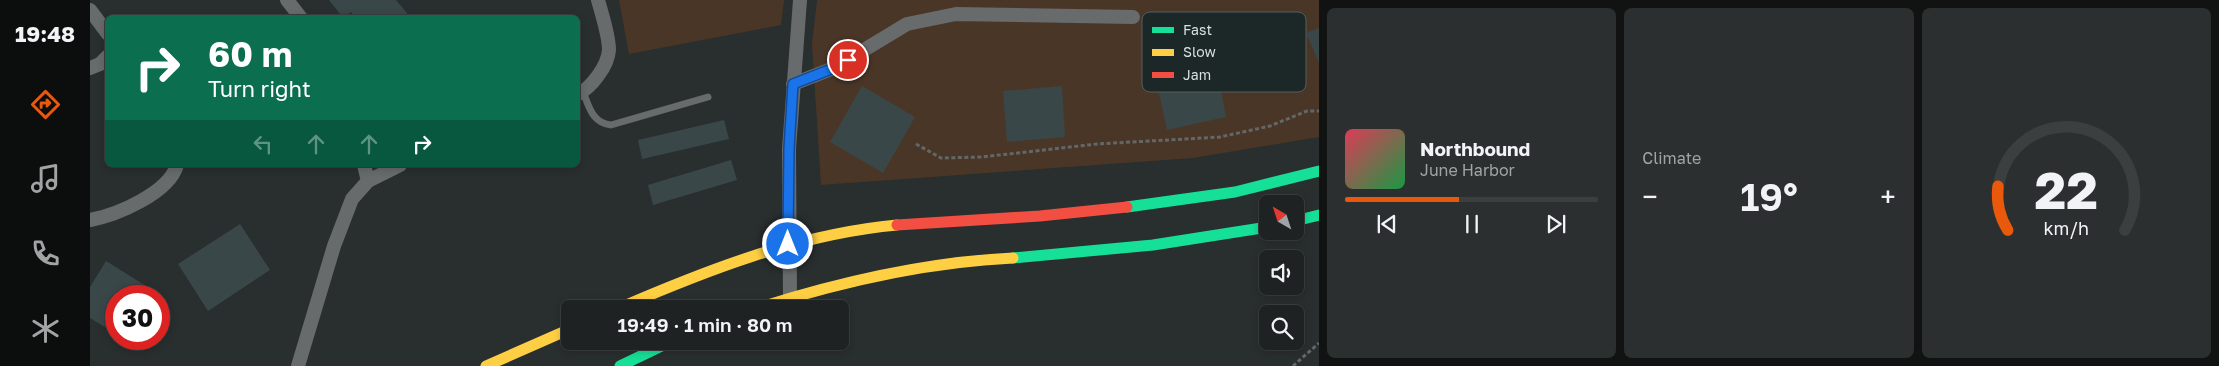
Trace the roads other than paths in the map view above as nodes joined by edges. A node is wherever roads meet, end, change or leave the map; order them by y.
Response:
1 (287, 0) edge
2 (598, 0) edge
3 (800, 0) edge
4 (90, 10) edge
5 (299, 15) edge
6 (1133, 17) dead end
7 (105, 30) edge
8 (105, 59) edge
9 (90, 68) edge
10 (793, 84) junction
11 (580, 93) edge
12 (708, 97) dead end
13 (176, 167) edge
14 (364, 167) edge
15 (396, 167) edge
16 (1319, 171) edge
17 (368, 181) junction
18 (1319, 215) edge
19 (1304, 219) edge
20 (90, 220) edge
21 (1259, 229) edge
22 (788, 244) junction
23 (790, 297) junction
24 (637, 300) edge
25 (781, 300) edge
26 (561, 333) edge
27 (653, 350) edge
28 (298, 366) edge
29 (486, 366) edge
30 (620, 366) edge

1 - 5 street
2 - 11 street
3 - 10 street
4 - 7 street
6 - 10 street
8 - 9 street
10 - 22 street
11 - 12 lane
13 - 20 street
14 - 17 street
15 - 17 street
16 - 22 street
17 - 28 street
18 - 19 street
21 - 23 street
22 - 23 street
22 - 24 street
23 - 25 street
26 - 29 street
27 - 30 street

